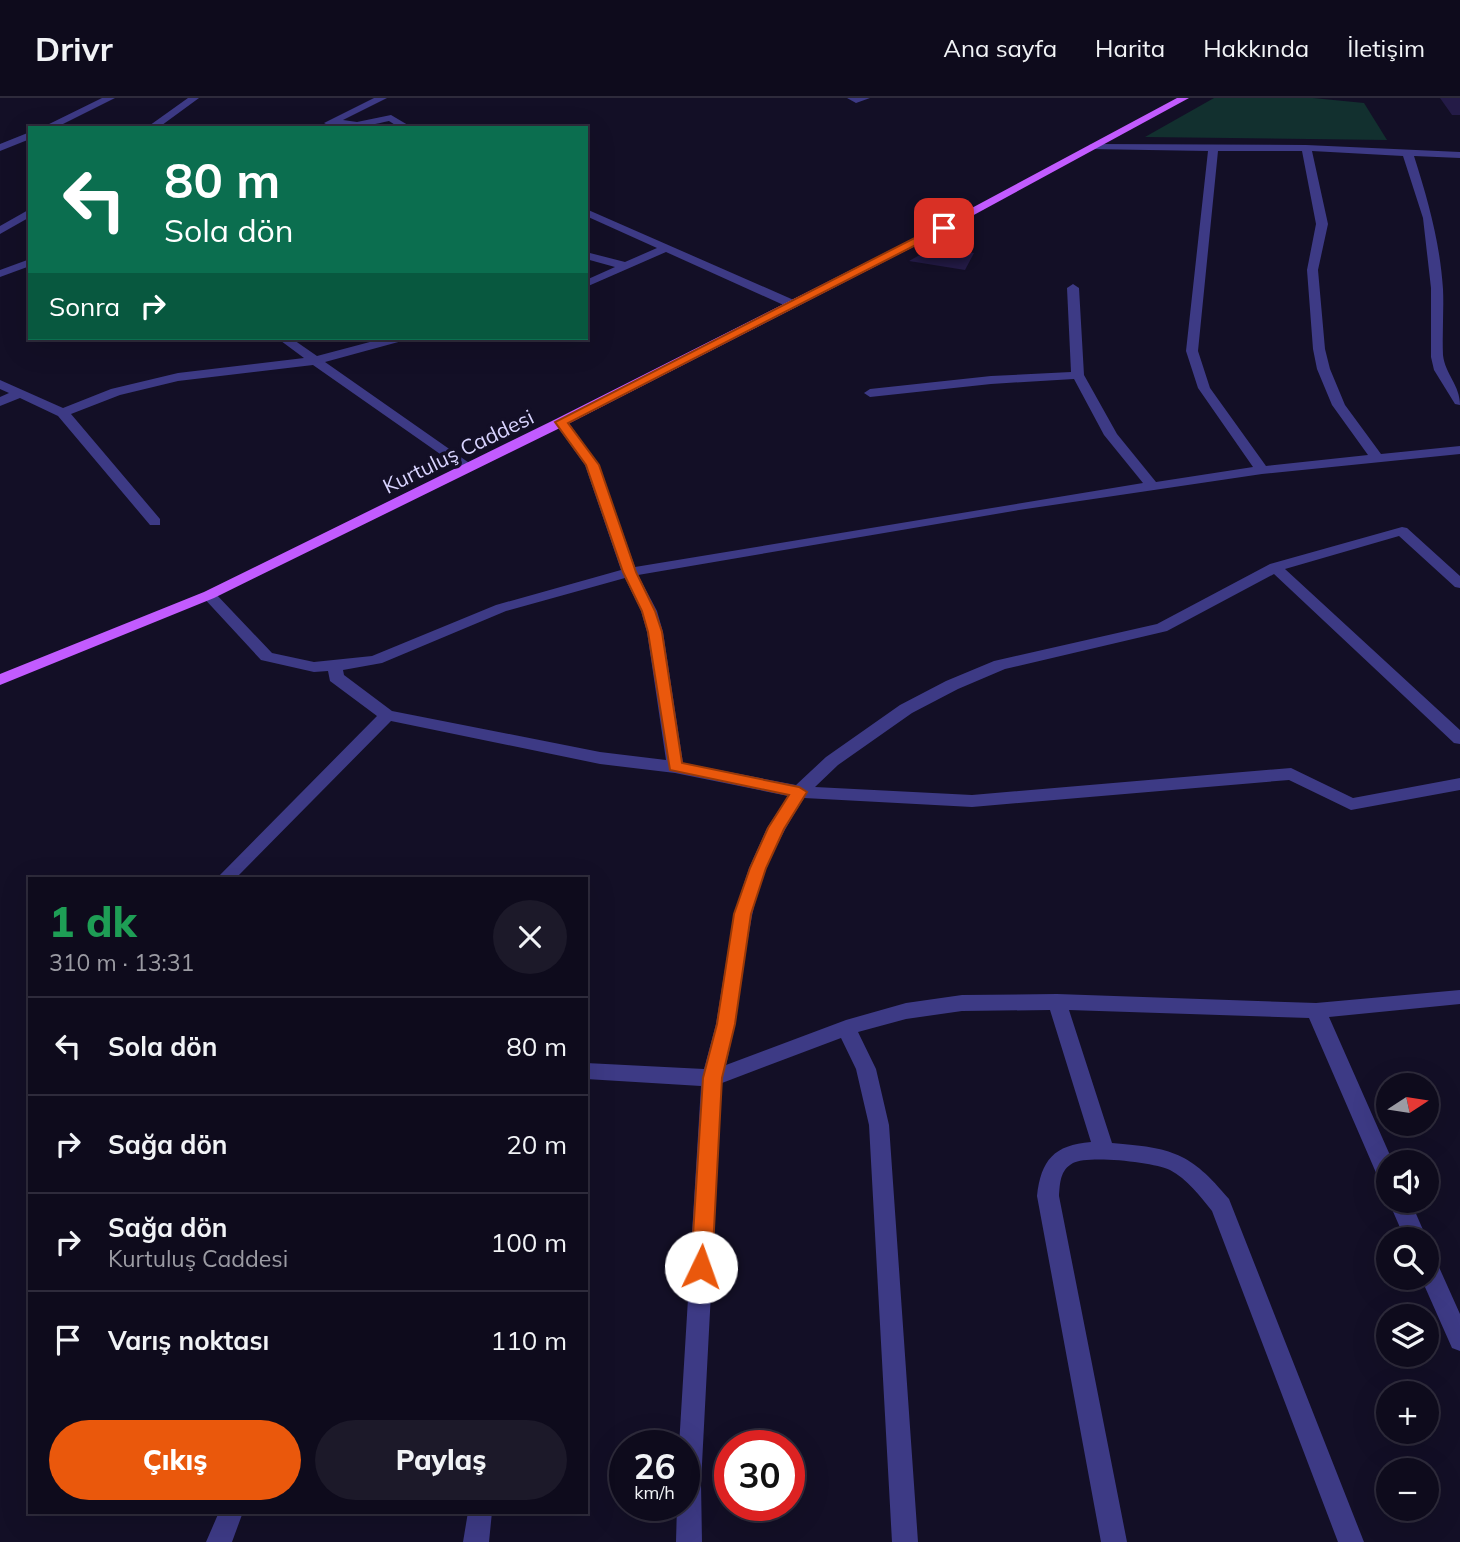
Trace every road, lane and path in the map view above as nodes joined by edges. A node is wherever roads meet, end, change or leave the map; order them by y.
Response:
1 (110, 98) edge
2 (194, 98) edge
3 (383, 98) edge
4 (852, 98) edge
5 (865, 98) edge
6 (1184, 98) edge
7 (331, 122) junction
8 (50, 126) edge
9 (154, 126) edge
10 (324, 126) edge
11 (405, 126) edge
12 (28, 136) edge
13 (1093, 147) junction
14 (1213, 147) junction
15 (0, 148) edge
16 (1306, 148) junction
17 (1406, 151) junction
18 (1460, 155) edge
19 (28, 213) edge
20 (588, 213) edge
21 (0, 231) edge
22 (664, 249) junction
23 (588, 256) edge
24 (28, 263) edge
25 (628, 267) junction
26 (0, 274) edge
27 (588, 283) edge
28 (1073, 288) dead end
29 (792, 304) junction
30 (287, 340) edge
31 (391, 340) edge
32 (314, 361) junction
33 (1078, 375) junction
34 (0, 384) edge
35 (20, 393) junction
36 (870, 393) dead end
37 (1460, 401) edge
38 (0, 402) edge
39 (63, 413) junction
40 (561, 422) junction
41 (1460, 450) edge
42 (1377, 458) junction
43 (468, 467) junction
44 (1262, 470) junction
45 (1152, 486) junction
46 (155, 522) dead end
47 (1275, 567) junction
48 (629, 572) junction
49 (1460, 584) edge
50 (209, 595) junction
51 (335, 666) junction
52 (0, 680) edge
53 (387, 716) junction
54 (1460, 739) edge
55 (675, 766) junction
56 (1460, 784) edge
57 (799, 792) junction
58 (227, 877) edge
59 (1460, 997) edge
60 (1057, 1002) junction
61 (1316, 1011) junction
62 (846, 1028) junction
63 (588, 1071) edge
64 (712, 1078) junction
65 (1104, 1150) junction
66 (1377, 1150) edge
67 (1438, 1290) edge
68 (1460, 1340) edge
69 (230, 1514) edge
70 (480, 1514) edge
71 (219, 1542) edge
72 (476, 1542) edge
73 (690, 1542) edge
74 (905, 1542) edge
75 (1114, 1542) edge
76 (1351, 1542) edge

1 - 8 street
2 - 9 street
3 - 7 street
4 - 5 street
6 - 13 main road, Kurtuluş Caddesi
7 - 10 street
7 - 11 street
12 - 15 street
13 - 14 street
13 - 29 main road, Kurtuluş Caddesi
14 - 16 street
14 - 44 street
16 - 17 street
16 - 42 street
17 - 18 street
17 - 37 street
19 - 21 street
20 - 22 street
22 - 25 street
22 - 29 street
23 - 25 street
24 - 26 street
25 - 27 street
28 - 33 street
29 - 40 main road, Kurtuluş Caddesi
30 - 32 street
31 - 32 street
32 - 39 street
32 - 43 street
33 - 36 street
33 - 45 street
34 - 35 street
35 - 38 street
35 - 39 street
39 - 46 street
40 - 43 main road, Kurtuluş Caddesi
40 - 48 street
41 - 42 street
42 - 44 street
43 - 50 main road, Kurtuluş Caddesi
44 - 45 street
45 - 48 street
47 - 49 street
47 - 54 street
47 - 57 street
48 - 51 street
48 - 55 street
50 - 51 street
50 - 52 main road, Kurtuluş Caddesi
51 - 53 street
53 - 55 street
53 - 58 street
55 - 57 street
56 - 57 street
57 - 64 street
59 - 61 street
60 - 61 street
60 - 62 street
60 - 65 street
61 - 66 street
62 - 64 street
62 - 74 street
63 - 64 street
64 - 73 street
65 - 75 street
65 - 76 street
67 - 68 street
69 - 71 street
70 - 72 street

